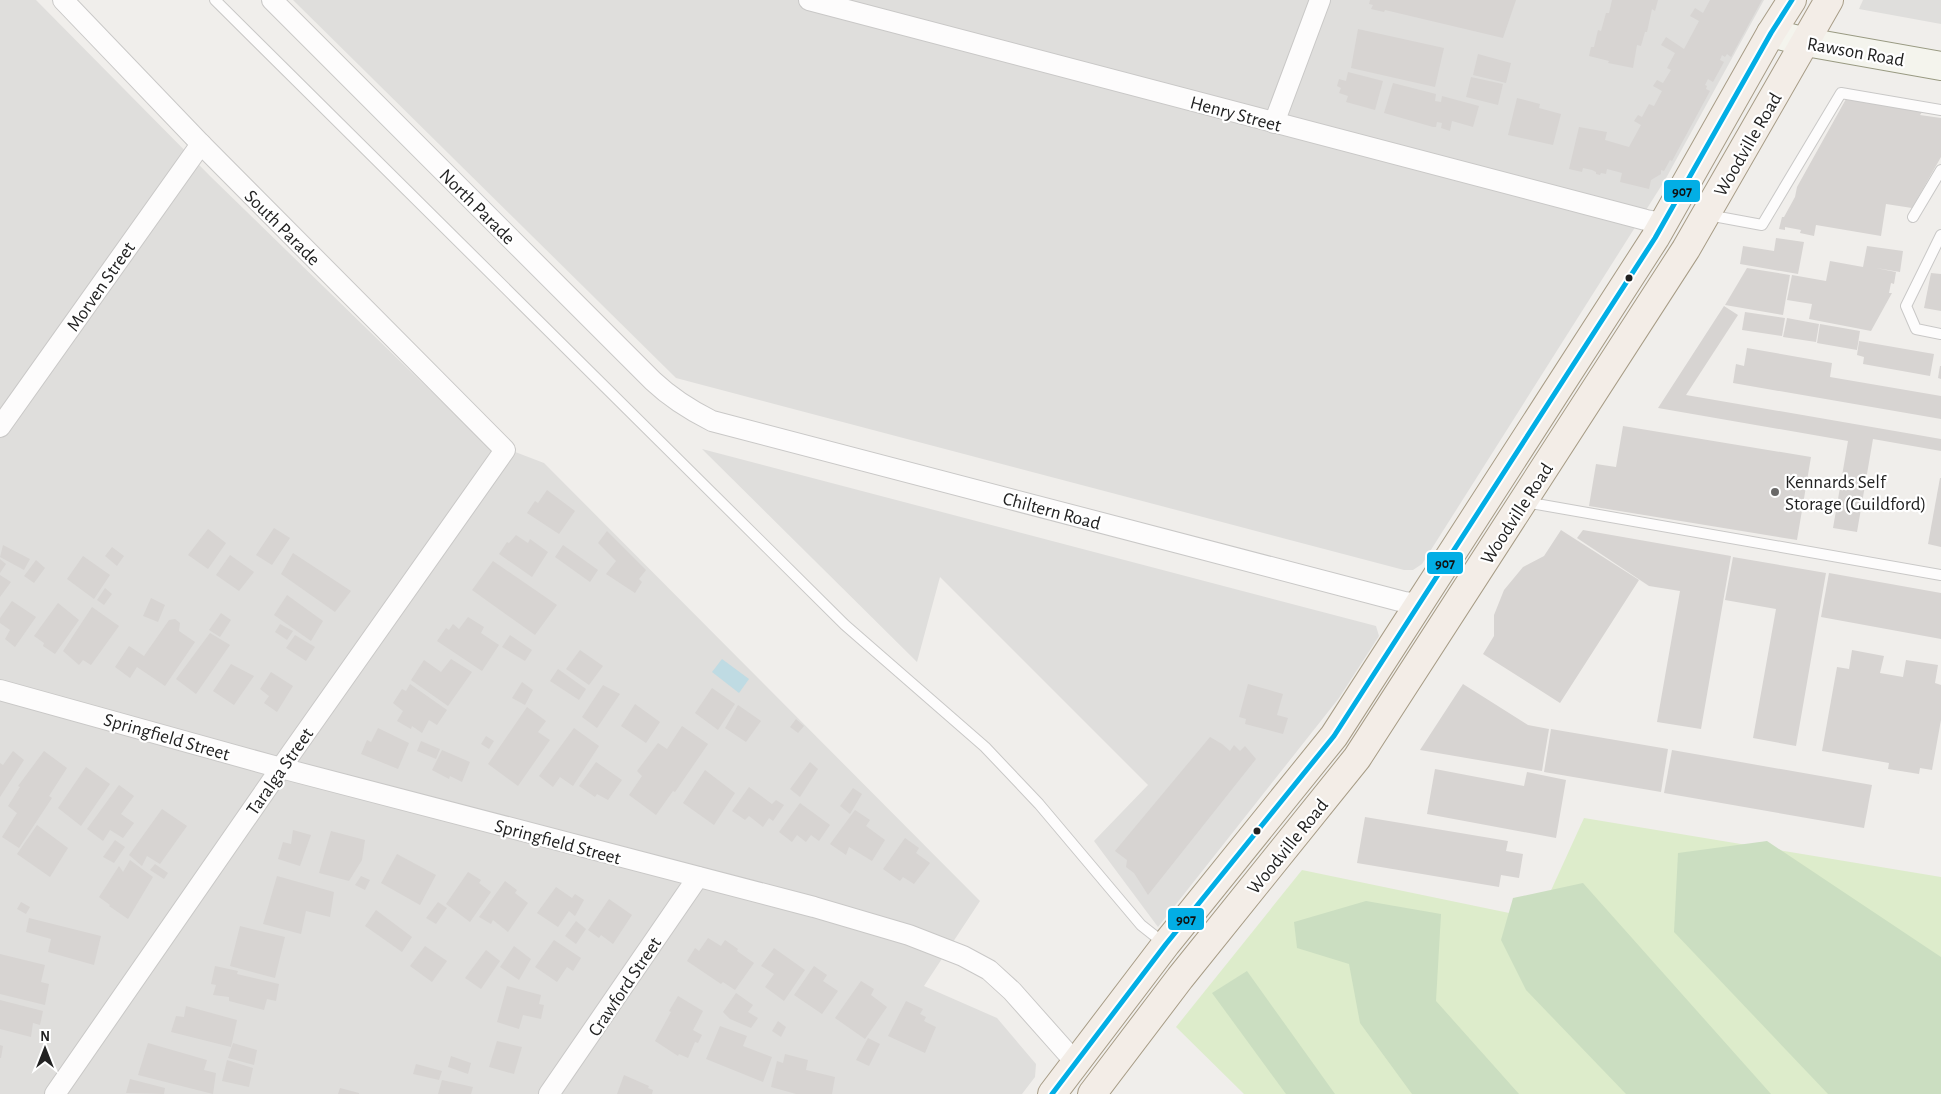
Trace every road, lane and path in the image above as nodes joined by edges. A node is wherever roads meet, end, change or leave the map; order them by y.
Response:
1 (64, 0) edge
2 (215, 0) edge
3 (272, 0) edge
4 (809, 0) edge
5 (1320, 0) edge
6 (1792, 0) edge
7 (1829, 0) edge
8 (860, 6) edge
9 (1771, 33) junction
10 (1806, 42) junction
11 (1941, 66) edge
12 (1941, 110) edge
13 (1274, 123) junction
14 (201, 144) junction
15 (1941, 170) edge
16 (1706, 214) junction
17 (1913, 217) dead end
18 (1664, 223) junction
19 (1941, 235) edge
20 (1941, 334) edge
21 (688, 408) joint
22 (0, 427) edge
23 (506, 450) joint
24 (1524, 502) junction
25 (1941, 576) edge
26 (1419, 604) junction
27 (0, 690) edge
28 (281, 768) junction
29 (698, 877) junction
30 (1159, 953) junction
31 (1076, 1063) junction
32 (55, 1094) edge
33 (549, 1094) edge
34 (1052, 1094) edge
35 (1092, 1094) edge

1 - 14 street, South Parade
2 - 30 lane
3 - 21 street, North Parade
4 - 8 street, Henry Street
5 - 13 street
6 - 9 main road, Woodville Road
7 - 10 main road, Woodville Road
8 - 13 street, Henry Street
9 - 10 main road, Rawson Road
9 - 18 main road, Woodville Road
10 - 11 main road, Rawson Road
10 - 16 main road, Woodville Road
12 - 16 lane
13 - 18 street, Henry Street
14 - 22 street, Morven Street
14 - 23 street, South Parade
15 - 17 lane
16 - 24 main road, Woodville Road
18 - 26 main road, Woodville Road
19 - 20 lane
21 - 26 street, Chiltern Road
23 - 28 street, Taralga Street
24 - 25 lane
24 - 35 main road, Woodville Road
26 - 30 main road, Woodville Road
27 - 28 street, Springfield Street
28 - 29 street, Springfield Street
28 - 32 street, Taralga Street
29 - 31 street, Springfield Street
29 - 33 street, Crawford Street
30 - 31 main road, Woodville Road
31 - 34 main road, Woodville Road

